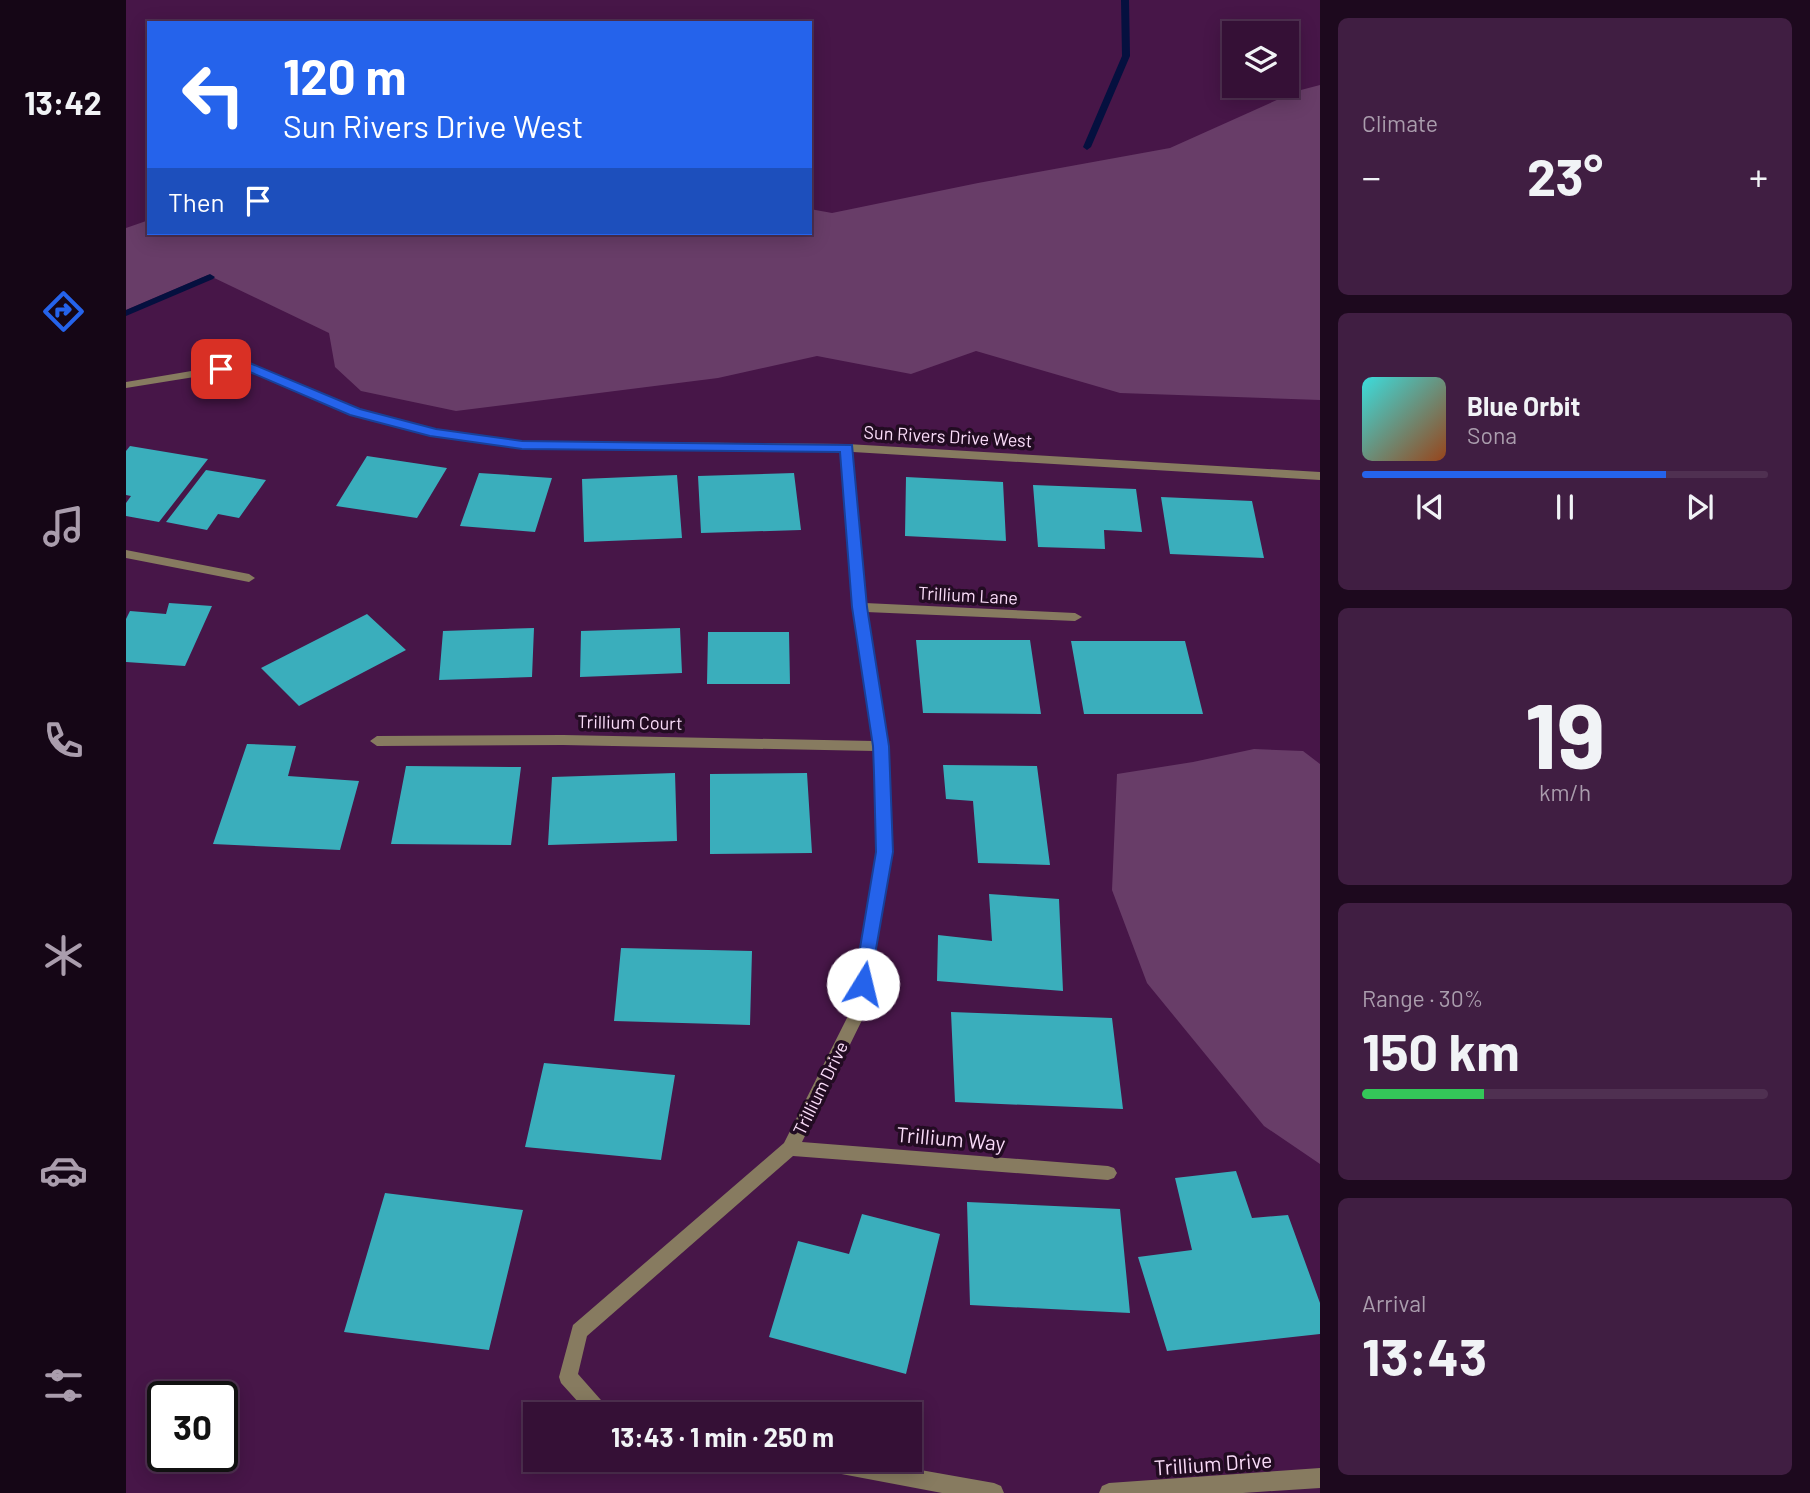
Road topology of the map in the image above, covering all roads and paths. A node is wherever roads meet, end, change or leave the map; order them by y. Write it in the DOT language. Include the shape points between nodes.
graph roads {
  1 [pos="126,386"];
  2 [pos="847,448"];
  3 [pos="1320,476"];
  4 [pos="126,554"];
  5 [pos="249,578"];
  6 [pos="859,607"];
  7 [pos="1075,617"];
  8 [pos="377,741"];
  9 [pos="881,746"];
  10 [pos="790,1148"];
  11 [pos="1108,1173"];
  12 [pos="590,1402"];
  13 [pos="880,1472"];
  14 [pos="1320,1478"];
  15 [pos="994,1493"];
  16 [pos="1110,1493"];
  1 -- 2 [label="street, Sun Rivers Drive West" via="245,365 355,412 435,433 522,445"];
  2 -- 3 [label="street, Sun Rivers Drive West"];
  2 -- 6 [label="street, Trillium Drive"];
  4 -- 5 [label="street"];
  6 -- 7 [label="street, Trillium Lane"];
  6 -- 9 [label="street, Trillium Drive"];
  8 -- 9 [label="street, Trillium Court"];
  9 -- 10 [label="street, Trillium Drive" via="884,852 859,1010"];
  10 -- 11 [label="street, Trillium Way"];
  10 -- 12 [label="street, Trillium Drive" via="579,1331 568,1377"];
  13 -- 15 [label="street"];
  14 -- 16 [label="street, Trillium Drive"];
}
